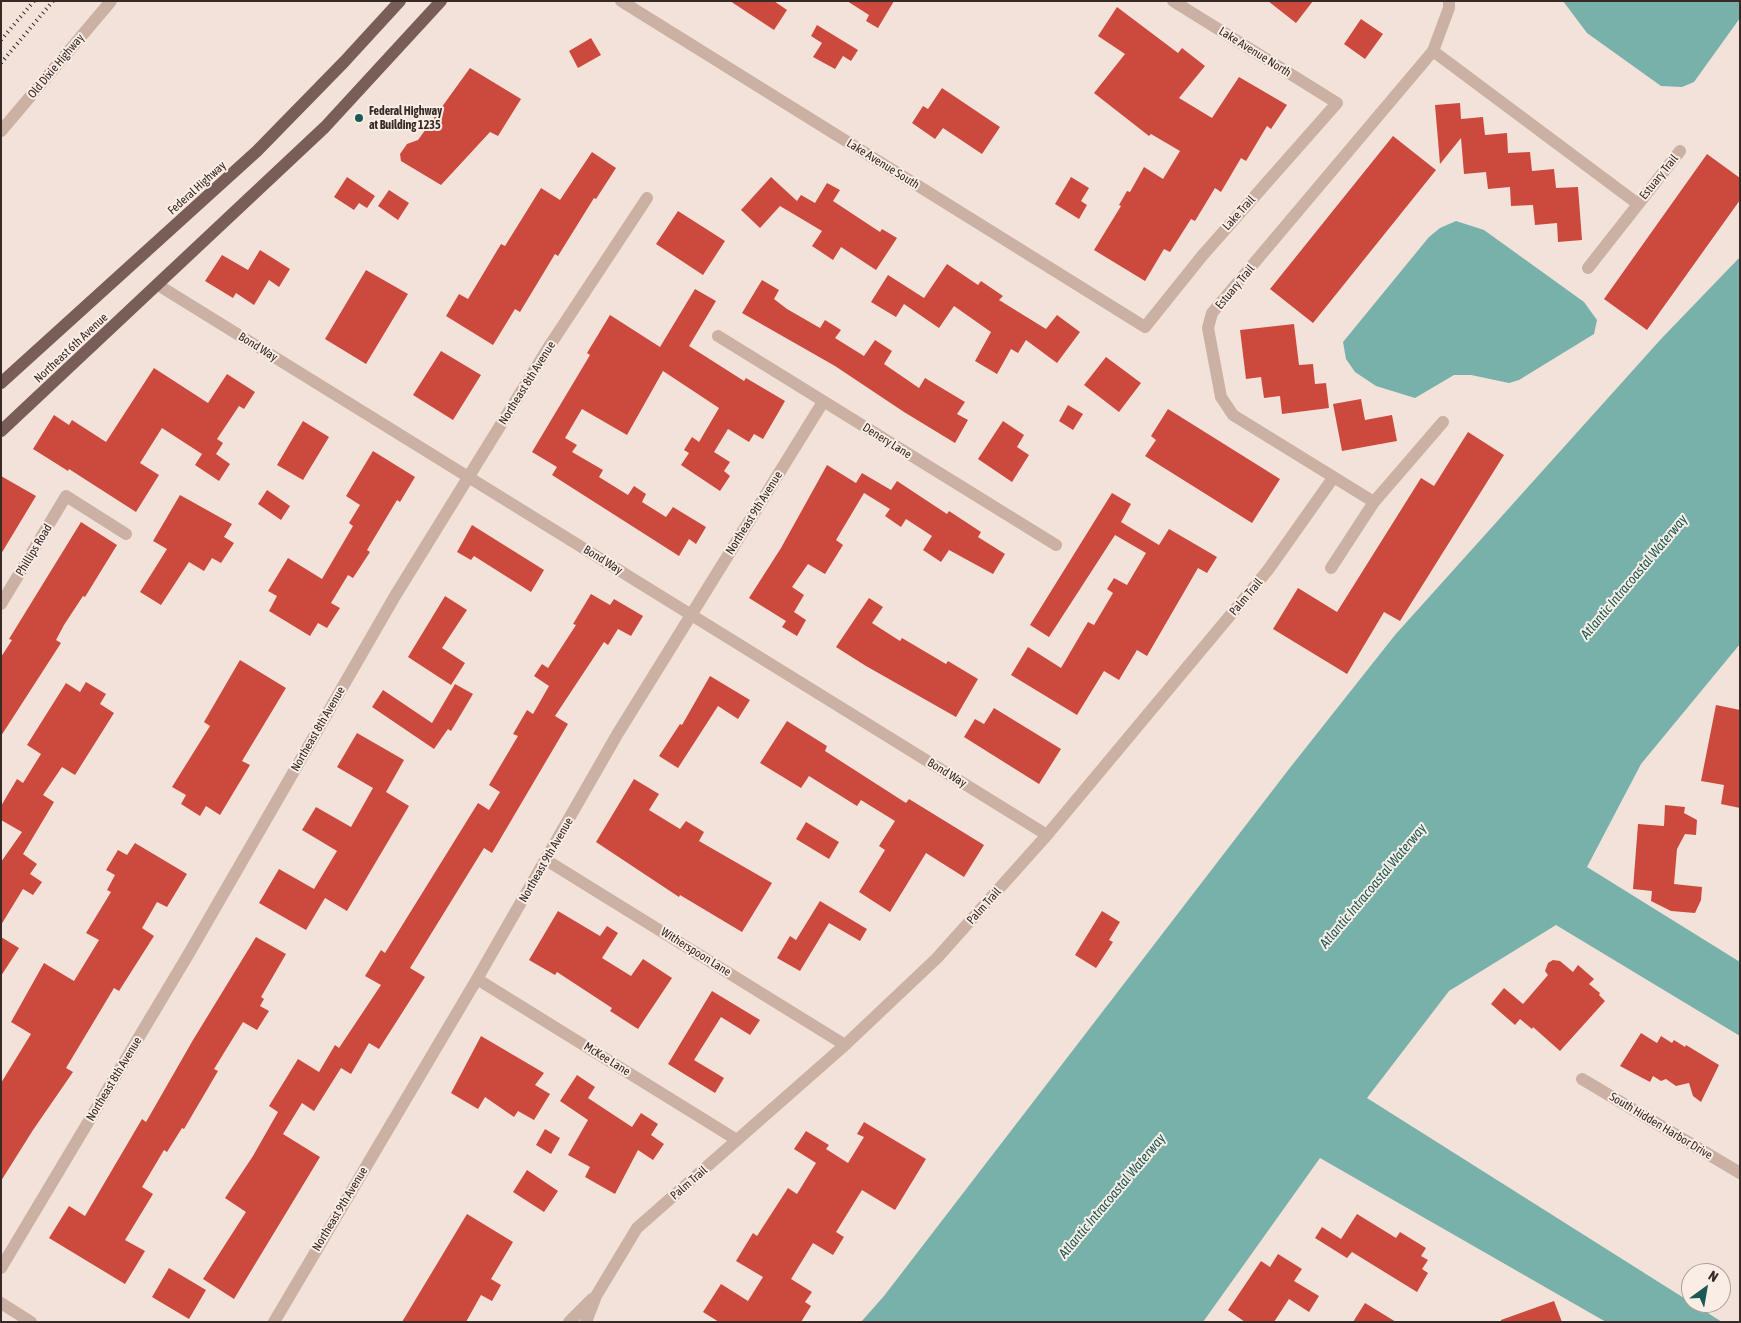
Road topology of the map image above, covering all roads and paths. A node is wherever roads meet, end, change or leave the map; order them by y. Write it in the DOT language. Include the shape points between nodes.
graph roads {
  1 [pos="111,1"];
  2 [pos="400,1"];
  3 [pos="441,1"];
  4 [pos="621,1"];
  5 [pos="1173,1"];
  6 [pos="1449,1"];
  7 [pos="1433,51"];
  8 [pos="1337,103"];
  9 [pos="1,132"];
  10 [pos="1680,151"];
  11 [pos="647,198"];
  12 [pos="1638,204"];
  13 [pos="1588,268"];
  14 [pos="158,285"];
  15 [pos="1145,327"];
  16 [pos="718,336"];
  17 [pos="1,383"];
  18 [pos="823,402"];
  19 [pos="1443,422"];
  20 [pos="1,431"];
  21 [pos="469,477"];
  22 [pos="1333,478"];
  23 [pos="1374,502"];
  24 [pos="126,534"];
  25 [pos="1056,545"];
  26 [pos="1331,568"];
  27 [pos="1,604"];
  28 [pos="691,614"];
  29 [pos="1047,835"];
  30 [pos="546,860"];
  31 [pos="477,979"];
  32 [pos="845,1045"];
  33 [pos="1582,1079"];
  34 [pos="737,1140"];
  35 [pos="1740,1172"];
  36 [pos="1,1268"];
  37 [pos="596,1296"];
  38 [pos="1,1303"];
  39 [pos="31,1322"];
  40 [pos="274,1322"];
  41 [pos="569,1322"];
  42 [pos="586,1322"];
  1 -- 9 [label="street, Old Dixie Highway"];
  2 -- 17 [label="main road, Federal Highway" via="258,151"];
  3 -- 14 [label="main road" via="325,127"];
  4 -- 15 [label="street, Lake Avenue South"];
  5 -- 8 [label="street, Lake Avenue North"];
  6 -- 7 [label="street, Estuary Trail"];
  7 -- 12 [label="street, Estuary Trail"];
  7 -- 22 [label="street, Estuary Trail" via="1212,313 1208,328 1221,397 1233,415"];
  8 -- 15 [label="street, Lake Trail" via="1202,256"];
  10 -- 12 [label="street, Estuary Trail"];
  11 -- 21 [label="street, Northeast 8th Avenue" via="550,345"];
  12 -- 13 [label="street, Estuary Trail"];
  14 -- 20 [label="main road, Northeast 6th Avenue"];
  14 -- 21 [label="street, Bond Way"];
  16 -- 18 [label="street, Denery Lane"];
  18 -- 25 [label="street, Denery Lane"];
  18 -- 28 [label="street, Northeast 9th Avenue"];
  19 -- 23 [label="street"];
  21 -- 28 [label="street, Bond Way"];
  21 -- 36 [label="street, Northeast 8th Avenue" via="395,596 188,955"];
  22 -- 23 [label="street, Estuary Trail"];
  22 -- 29 [label="street, Palm Trail" via="1268,570"];
  23 -- 26 [label="street"];
  24 -- 27 [label="street, Phillips Road" via="66,496"];
  28 -- 29 [label="street, Bond Way"];
  28 -- 30 [label="street, Northeast 9th Avenue"];
  29 -- 32 [label="street, Palm Trail" via="937,958"];
  30 -- 31 [label="street, Northeast 9th Avenue"];
  30 -- 32 [label="street, Witherspoon Lane"];
  31 -- 34 [label="street, McKee Lane"];
  31 -- 40 [label="street, Northeast 9th Avenue"];
  32 -- 34 [label="street, Palm Trail"];
  33 -- 35 [label="street, South Hidden Harbor Drive"];
  34 -- 37 [label="street, Palm Trail" via="637,1228"];
  37 -- 41 [label="street, Palm Trail"];
  37 -- 42 [label="street, Palm Trail"];
  38 -- 39 [label="street"];
}
